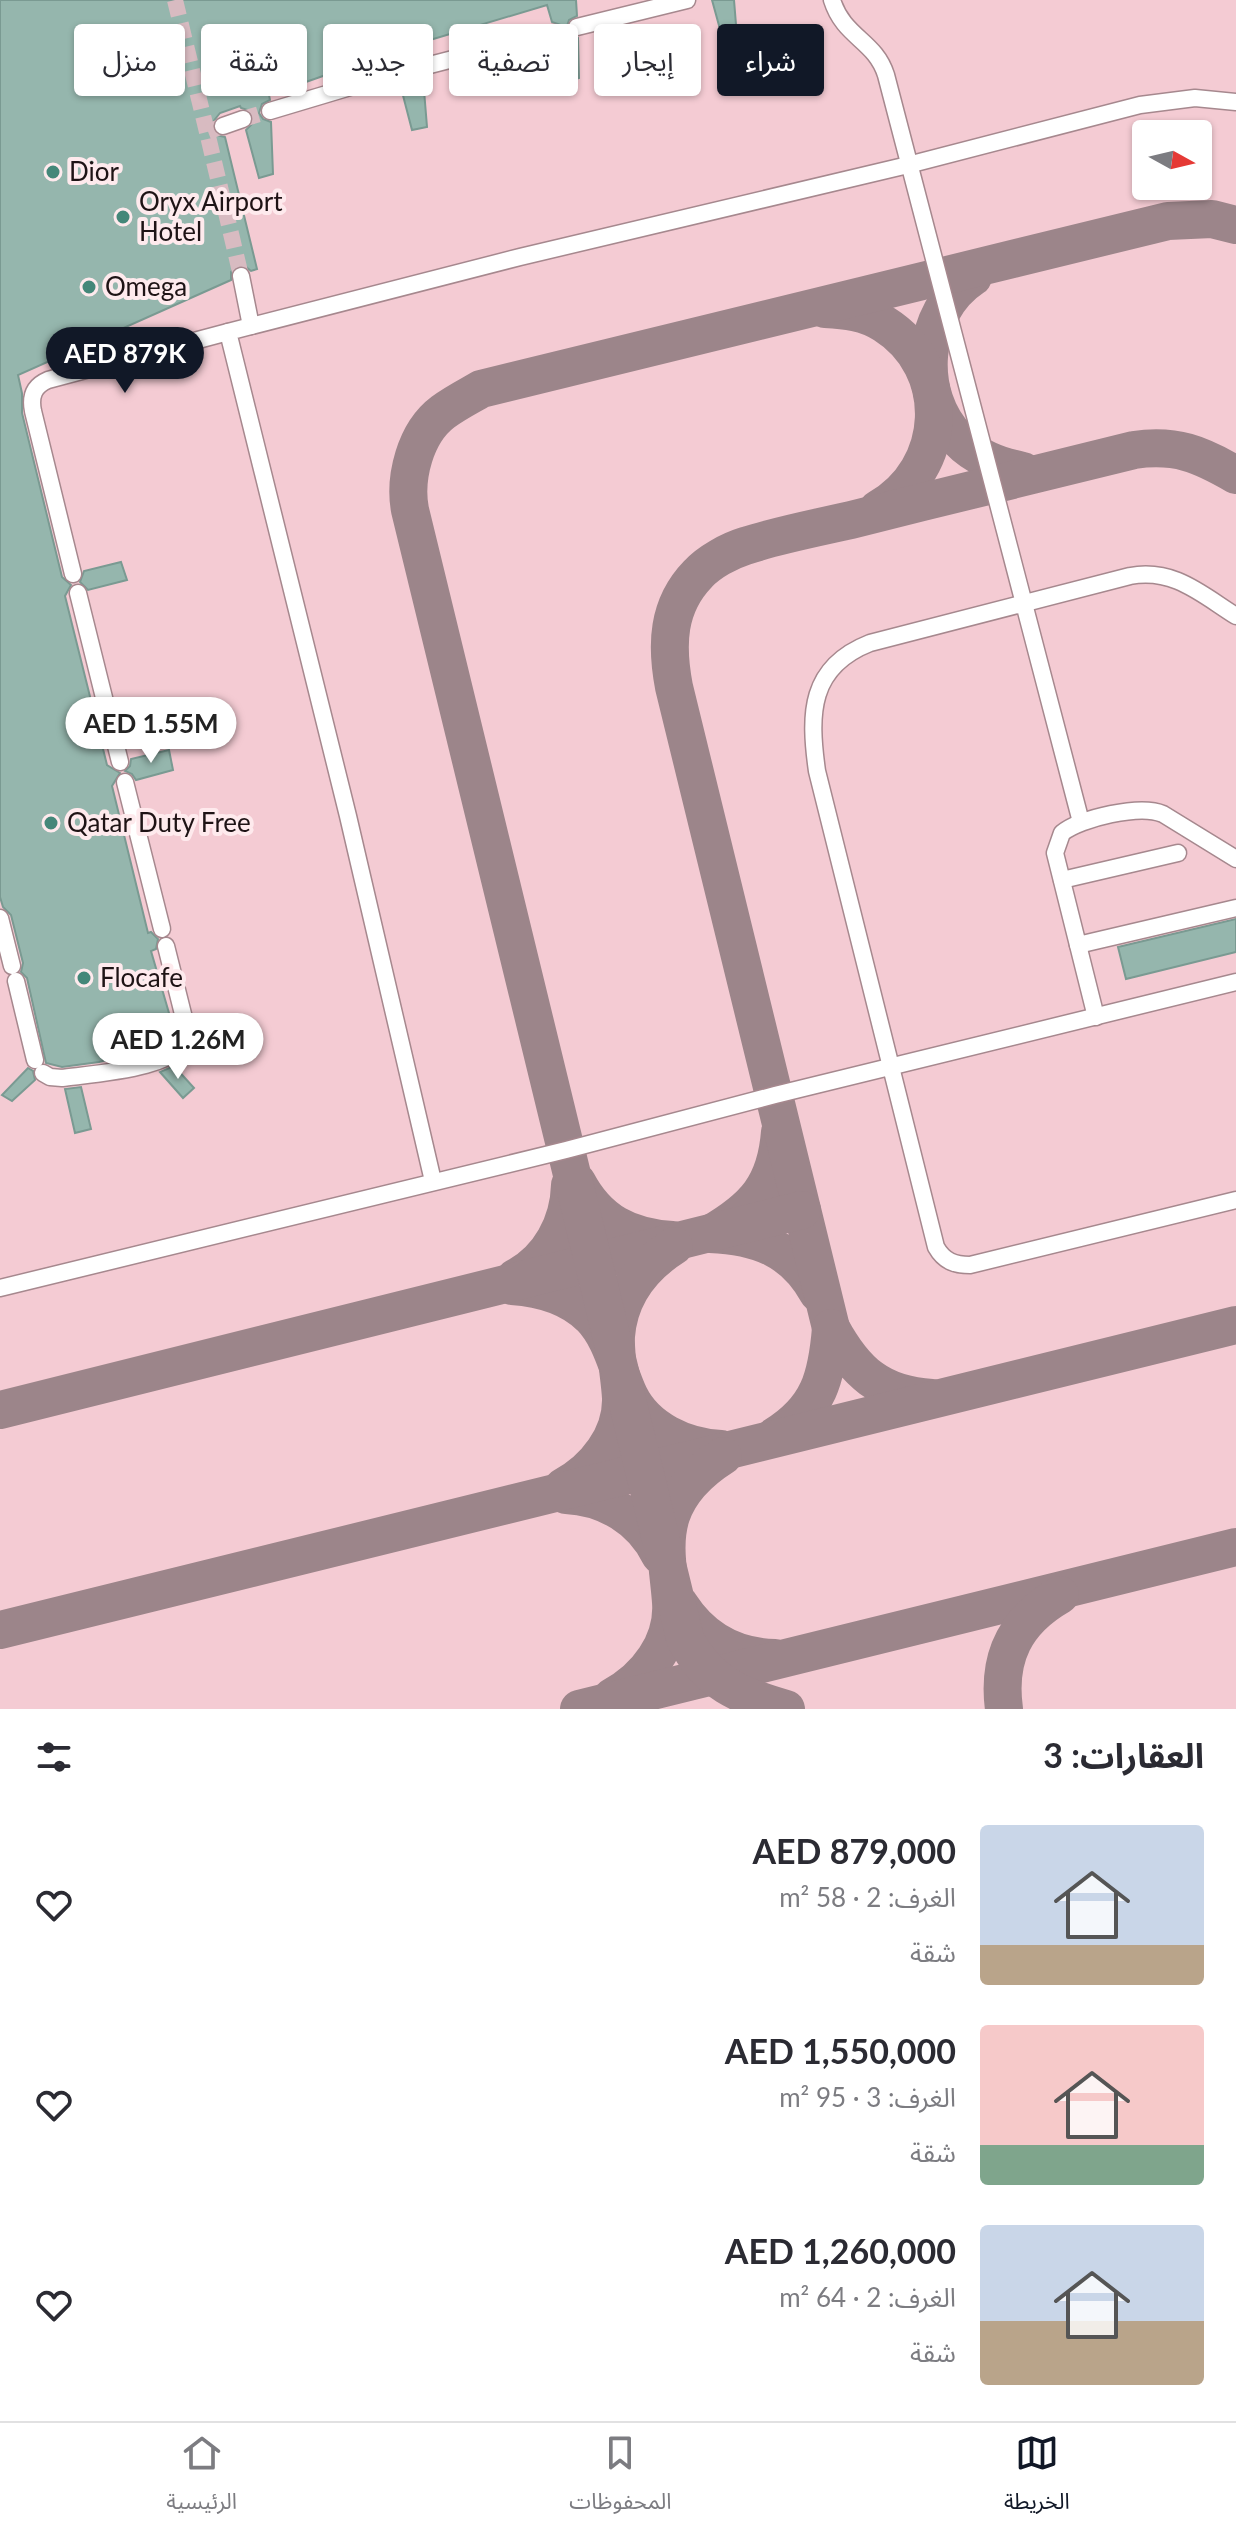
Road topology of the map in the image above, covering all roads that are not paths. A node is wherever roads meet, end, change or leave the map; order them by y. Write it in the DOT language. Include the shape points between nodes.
graph roads {
  1 [pos="687,0"];
  2 [pos="832,0"];
  3 [pos="578,27"];
  4 [pos="323,95"];
  5 [pos="1236,102"];
  6 [pos="270,111"];
  7 [pos="243,119"];
  8 [pos="223,126"];
  9 [pos="908,165"];
  10 [pos="241,276"];
  11 [pos="251,326"];
  12 [pos="228,332"];
  13 [pos="73,574"];
  14 [pos="78,593"];
  15 [pos="1024,604"];
  16 [pos="1236,616"];
  17 [pos="120,762"];
  18 [pos="125,782"];
  19 [pos="1081,822"];
  20 [pos="1178,853"];
  21 [pos="1236,859"];
  22 [pos="1062,880"];
  23 [pos="1236,908"];
  24 [pos="0,918"];
  25 [pos="162,929"];
  26 [pos="1078,945"];
  27 [pos="166,946"];
  28 [pos="1236,982"];
  29 [pos="1096,1017"];
  30 [pos="891,1067"];
  31 [pos="433,1181"];
  32 [pos="1236,1200"];
  33 [pos="0,1288"];
  1 -- 3 [label="lane"];
  2 -- 9 [label="lane" via="842,23 882,63"];
  4 -- 6 [label="lane"];
  5 -- 9 [label="lane" via="1184,99 1140,105"];
  7 -- 8 [label="lane"];
  9 -- 11 [label="lane"];
  9 -- 15 [label="lane"];
  10 -- 11 [label="lane"];
  11 -- 12 [label="lane"];
  12 -- 13 [label="lane" via="55,378 36,388 33,411"];
  12 -- 31 [label="lane"];
  14 -- 17 [label="lane"];
  15 -- 16 [label="lane" via="1147,573 1178,580"];
  15 -- 19 [label="lane"];
  15 -- 30 [label="lane" via="855,649 823,680 814,704 817,771"];
  18 -- 25 [label="lane"];
  19 -- 21 [label="lane" via="1140,809 1156,811"];
  19 -- 22 [label="lane" via="1058,839 1055,853"];
  20 -- 22 [label="lane"];
  22 -- 26 [label="lane"];
  23 -- 26 [label="lane"];
  24 -- 27 [label="lane" via="39,1066 50,1077 153,1064 177,1054 188,1042"];
  26 -- 29 [label="lane"];
  28 -- 29 [label="lane"];
  29 -- 30 [label="lane"];
  30 -- 31 [label="lane"];
  30 -- 32 [label="lane" via="936,1247 951,1262 970,1265"];
  31 -- 33 [label="lane"];
}
